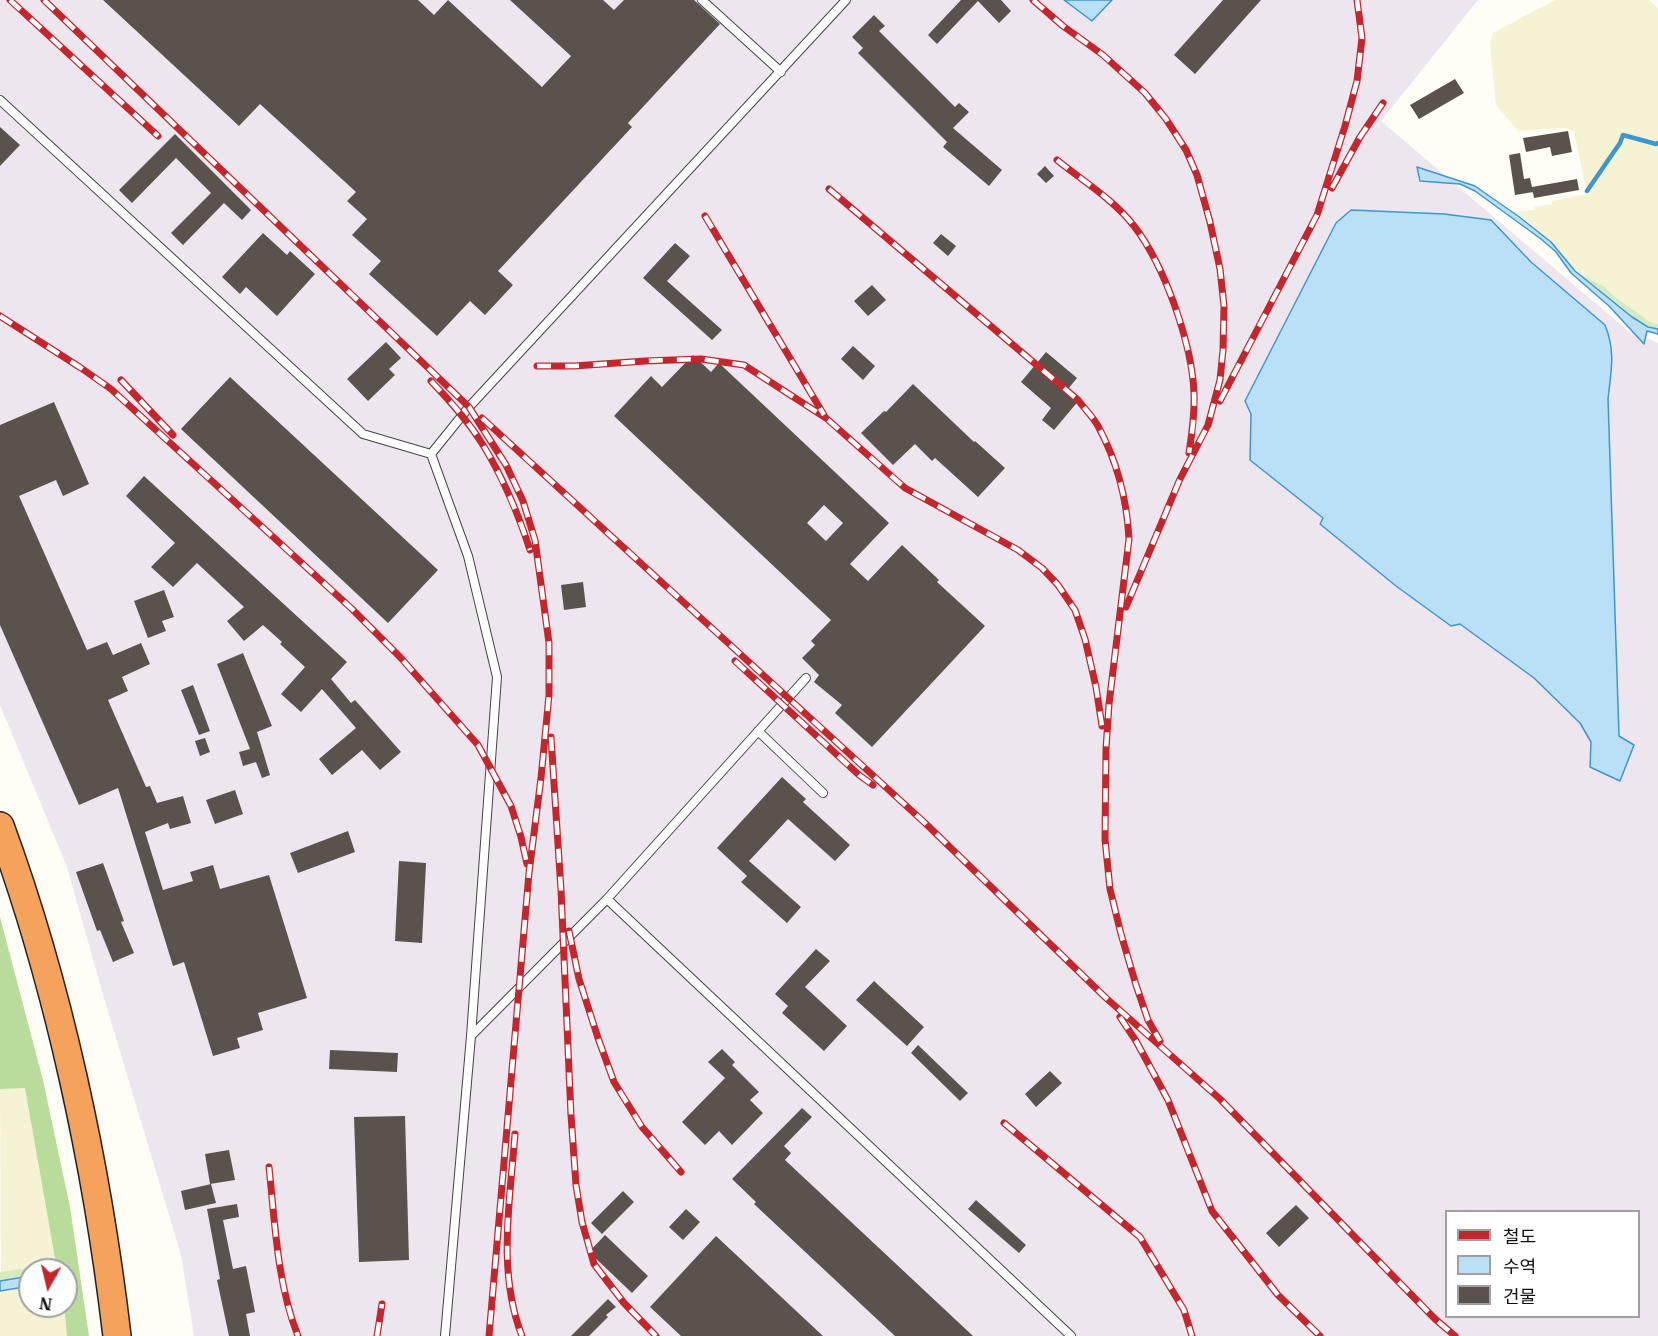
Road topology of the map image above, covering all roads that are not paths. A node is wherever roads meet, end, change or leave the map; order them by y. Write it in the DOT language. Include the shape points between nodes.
graph roads {
  1 [pos="702,0"];
  2 [pos="846,0"];
  3 [pos="781,72"];
  4 [pos="0,100"];
  5 [pos="431,454"];
  6 [pos="806,678"];
  7 [pos="758,731"];
  8 [pos="823,794"];
  9 [pos="0,826"];
  10 [pos="607,899"];
  11 [pos="471,1036"];
  12 [pos="117,1336"];
  13 [pos="445,1336"];
  14 [pos="1071,1336"];
  1 -- 3 [label="lane"];
  2 -- 3 [label="lane"];
  3 -- 5 [label="lane" via="469,407"];
  4 -- 5 [label="lane" via="363,434"];
  5 -- 11 [label="lane" via="468,556 496,677"];
  6 -- 7 [label="lane"];
  7 -- 8 [label="lane"];
  7 -- 10 [label="lane"];
  9 -- 12 [label="highway" via="36,936 78,1102 104,1238"];
  10 -- 11 [label="lane"];
  10 -- 14 [label="lane"];
  11 -- 13 [label="lane"];
}
